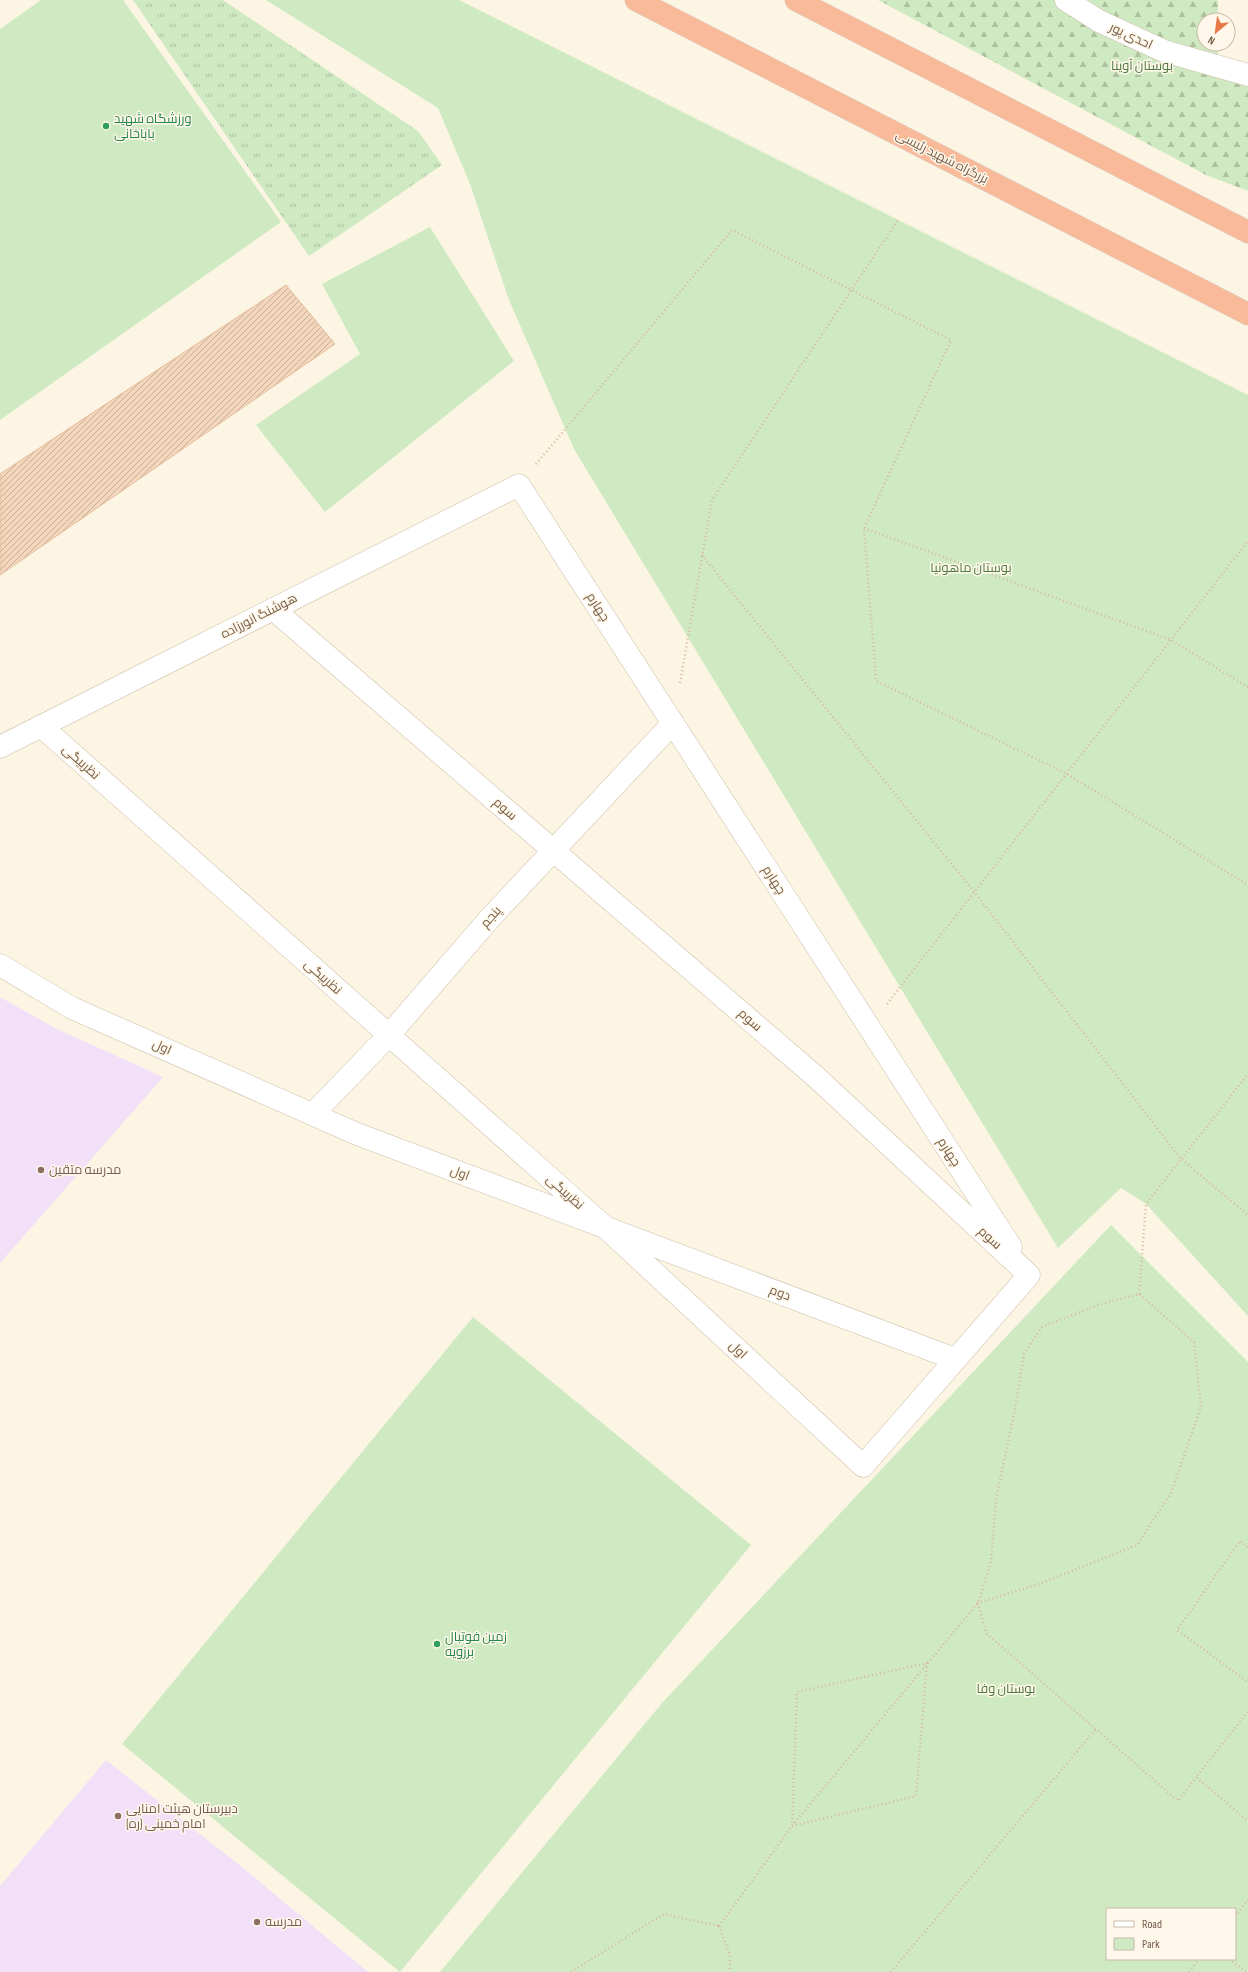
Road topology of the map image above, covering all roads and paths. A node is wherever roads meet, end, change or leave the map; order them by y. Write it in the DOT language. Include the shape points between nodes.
graph roads {
  1 [pos="636,0"];
  2 [pos="796,0"];
  3 [pos="1066,0"];
  4 [pos="1248,75"];
  5 [pos="898,220"];
  6 [pos="1248,232"];
  7 [pos="852,290"];
  8 [pos="1248,314"];
  9 [pos="519,485"];
  10 [pos="864,528"];
  11 [pos="1248,541"];
  12 [pos="702,555"];
  13 [pos="272,609"];
  14 [pos="1171,640"];
  15 [pos="1248,687"];
  16 [pos="673,724"];
  17 [pos="41,726"];
  18 [pos="0,747"];
  19 [pos="1067,774"];
  20 [pos="553,850"];
  21 [pos="1248,885"];
  22 [pos="975,893"];
  23 [pos="0,965"];
  24 [pos="868,1026"];
  25 [pos="389,1035"];
  26 [pos="1248,1074"];
  27 [pos="313,1114"];
  28 [pos="1181,1159"];
  29 [pos="1248,1215"];
  30 [pos="605,1227"];
  31 [pos="1028,1275"];
  32 [pos="1139,1294"];
  33 [pos="955,1359"];
  34 [pos="1248,1547"];
  35 [pos="978,1603"];
  36 [pos="927,1663"];
  37 [pos="1248,1682"];
  38 [pos="1248,1712"];
  39 [pos="1096,1729"];
  40 [pos="1196,1777"];
  41 [pos="1248,1821"];
  42 [pos="792,1826"];
  43 [pos="1248,1900"];
  44 [pos="1236,1915"];
  45 [pos="719,1926"];
  46 [pos="1198,1960"];
  47 [pos="1230,1960"];
  48 [pos="570,1972"];
  49 [pos="730,1972"];
  50 [pos="891,1972"];
  51 [pos="1189,1972"];
  52 [pos="1246,1972"];
  1 -- 8 [label="highway, بزرگراه شهید رئیسی"];
  2 -- 6 [label="highway"];
  3 -- 4 [label="street, احدی پور" via="1099,21 1164,51"];
  5 -- 7 [label="path"];
  7 -- 9 [label="path" via="732,230"];
  7 -- 10 [label="path" via="950,340"];
  7 -- 12 [label="path" via="712,500"];
  9 -- 13 [label="street, هوشنگ انورزاده"];
  9 -- 16 [label="street, چهارم"];
  10 -- 14 [label="path"];
  10 -- 19 [label="path" via="876,681"];
  11 -- 14 [label="path"];
  12 -- 16 [label="path"];
  12 -- 22 [label="path"];
  13 -- 17 [label="street, هوشنگ انورزاده"];
  13 -- 20 [label="street, سوم"];
  14 -- 15 [label="path"];
  14 -- 19 [label="path"];
  16 -- 20 [label="street, پنجم"];
  16 -- 24 [label="street, چهارم"];
  17 -- 18 [label="street, هوشنگ انورزاده"];
  17 -- 25 [label="street, نظربیگی"];
  19 -- 21 [label="path"];
  19 -- 22 [label="path"];
  20 -- 25 [label="street, پنجم" via="491,916"];
  20 -- 31 [label="street, سوم" via="816,1077"];
  22 -- 24 [label="path"];
  22 -- 28 [label="path"];
  23 -- 27 [label="street, اول" via="72,1008"];
  24 -- 31 [label="street, چهارم"];
  25 -- 27 [label="street, پنجم"];
  25 -- 30 [label="street, نظربیگی"];
  26 -- 28 [label="path"];
  27 -- 30 [label="street, اول" via="357,1134"];
  28 -- 29 [label="path"];
  28 -- 32 [label="path" via="1146,1204"];
  30 -- 33 [label="street, دوم"];
  30 -- 33 [label="street, اول" via="863,1466"];
  31 -- 33 [label="street"];
  32 -- 35 [label="path" via="1098,1305 1042,1327 1024,1354 996,1499 991,1562"];
  32 -- 35 [label="path" via="1194,1342 1201,1407 1171,1493 1137,1545 1039,1584"];
  34 -- 37 [label="path" via="1240,1541 1177,1630"];
  35 -- 36 [label="path"];
  35 -- 39 [label="path" via="986,1633"];
  36 -- 42 [label="path"];
  36 -- 42 [label="path" via="916,1796"];
  36 -- 42 [label="path" via="796,1692"];
  38 -- 40 [label="path"];
  39 -- 40 [label="path" via="1178,1801"];
  39 -- 50 [label="path"];
  40 -- 41 [label="path"];
  42 -- 45 [label="path"];
  43 -- 44 [label="path"];
  45 -- 48 [label="path" via="664,1914"];
  45 -- 49 [label="path" via="730,1955"];
  46 -- 51 [label="path"];
  47 -- 52 [label="path"];
}
